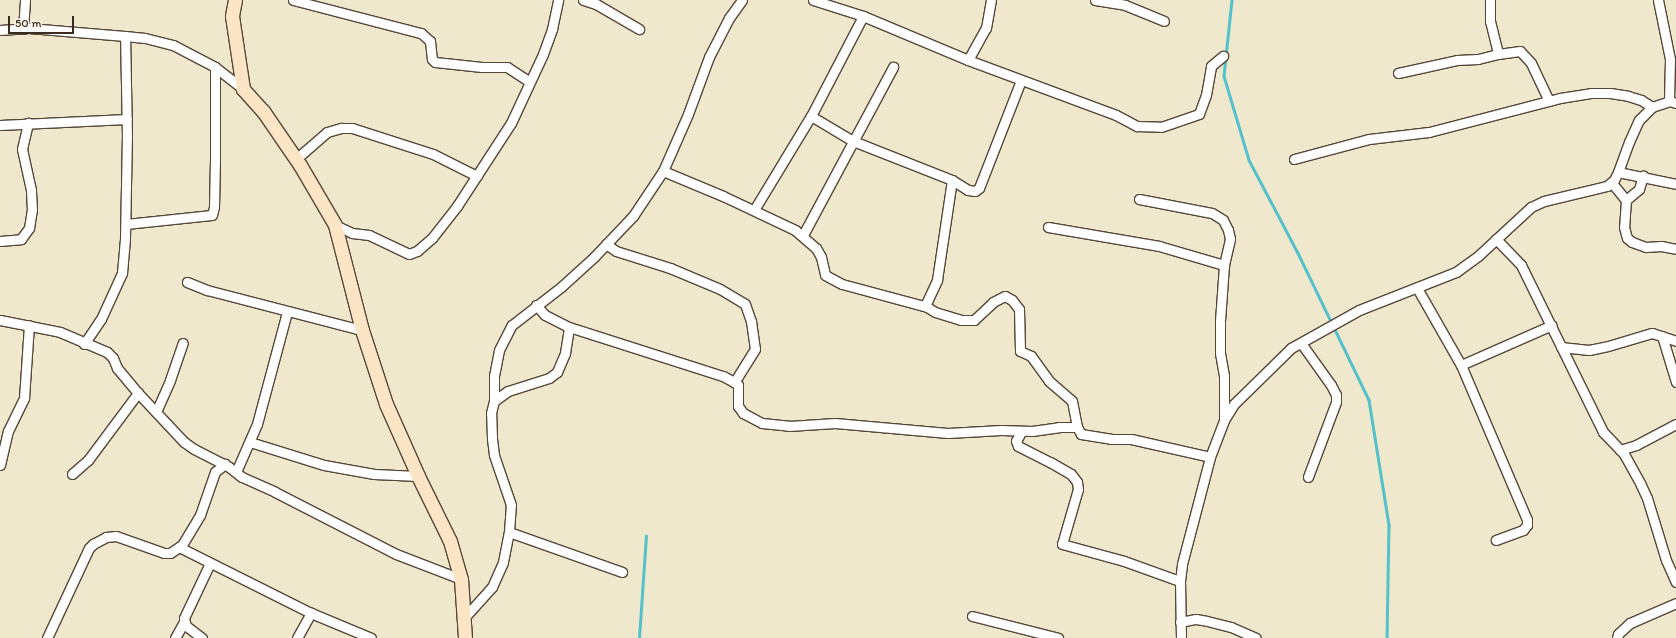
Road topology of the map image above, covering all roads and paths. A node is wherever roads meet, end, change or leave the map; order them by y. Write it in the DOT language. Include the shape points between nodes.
graph roads {
  1 [pos="25,0"];
  2 [pos="235,0"];
  3 [pos="293,0"];
  4 [pos="558,0"];
  5 [pos="583,0"];
  6 [pos="742,0"];
  7 [pos="813,0"];
  8 [pos="991,0"];
  9 [pos="1095,0"];
  10 [pos="1490,0"];
  11 [pos="1658,0"];
  12 [pos="863,16"];
  13 [pos="1164,21"];
  14 [pos="23,29"];
  15 [pos="639,29"];
  16 [pos="0,30"];
  17 [pos="125,36"];
  18 [pos="1498,54"];
  19 [pos="1223,56"];
  20 [pos="968,60"];
  21 [pos="215,67"];
  22 [pos="893,67"];
  23 [pos="1398,73"];
  24 [pos="1021,80"];
  25 [pos="530,82"];
  26 [pos="243,89"];
  27 [pos="1549,101"];
  28 [pos="1672,102"];
  29 [pos="1652,107"];
  30 [pos="811,116"];
  31 [pos="127,120"];
  32 [pos="28,124"];
  33 [pos="0,125"];
  34 [pos="853,141"];
  35 [pos="296,159"];
  36 [pos="1294,159"];
  37 [pos="663,171"];
  38 [pos="1618,172"];
  39 [pos="477,176"];
  40 [pos="1643,176"];
  41 [pos="952,180"];
  42 [pos="1612,183"];
  43 [pos="1676,184"];
  44 [pos="1139,199"];
  45 [pos="1626,200"];
  46 [pos="754,210"];
  47 [pos="126,224"];
  48 [pos="335,225"];
  49 [pos="1048,227"];
  50 [pos="803,235"];
  51 [pos="1496,239"];
  52 [pos="0,241"];
  53 [pos="606,244"];
  54 [pos="1676,249"];
  55 [pos="1224,265"];
  56 [pos="187,282"];
  57 [pos="1417,288"];
  58 [pos="536,306"];
  59 [pos="925,306"];
  60 [pos="287,312"];
  61 [pos="0,320"];
  62 [pos="29,325"];
  63 [pos="1552,325"];
  64 [pos="569,327"];
  65 [pos="362,330"];
  66 [pos="1662,336"];
  67 [pos="1676,341"];
  68 [pos="183,343"];
  69 [pos="1300,343"];
  70 [pos="84,344"];
  71 [pos="1561,347"];
  72 [pos="1461,365"];
  73 [pos="734,382"];
  74 [pos="1676,382"];
  75 [pos="138,393"];
  76 [pos="494,401"];
  77 [pos="156,412"];
  78 [pos="1224,420"];
  79 [pos="1676,424"];
  80 [pos="1077,427"];
  81 [pos="1021,432"];
  82 [pos="250,442"];
  83 [pos="1620,450"];
  84 [pos="1210,457"];
  85 [pos="225,464"];
  86 [pos="0,465"];
  87 [pos="236,472"];
  88 [pos="72,474"];
  89 [pos="418,476"];
  90 [pos="1308,478"];
  91 [pos="509,532"];
  92 [pos="1496,540"];
  93 [pos="179,547"];
  94 [pos="210,563"];
  95 [pos="622,572"];
  96 [pos="461,579"];
  97 [pos="1180,581"];
  98 [pos="1676,582"];
  99 [pos="1676,603"];
  100 [pos="311,613"];
  101 [pos="972,616"];
  102 [pos="464,618"];
  103 [pos="184,622"];
  104 [pos="1180,622"];
  105 [pos="47,638"];
  106 [pos="175,638"];
  107 [pos="202,638"];
  108 [pos="297,638"];
  109 [pos="370,638"];
  110 [pos="466,638"];
  111 [pos="1058,638"];
  112 [pos="1181,638"];
  113 [pos="1256,638"];
  114 [pos="1617,638"];
  1 -- 14 [label="street"];
  2 -- 26 [label="street" via="232,16"];
  3 -- 25 [label="street" via="421,34 430,41 432,59 435,62 507,67"];
  4 -- 25 [label="street" via="552,29"];
  5 -- 15 [label="street" via="596,4"];
  6 -- 37 [label="street" via="728,18 709,57"];
  7 -- 12 [label="street"];
  8 -- 20 [label="street" via="986,28"];
  9 -- 13 [label="street" via="1126,5"];
  10 -- 18 [label="street" via="1490,21"];
  11 -- 28 [label="street" via="1670,60"];
  12 -- 20 [label="street"];
  12 -- 30 [label="street"];
  14 -- 16 [label="street"];
  14 -- 17 [label="street"];
  17 -- 21 [label="street" via="173,45"];
  17 -- 31 [label="street"];
  18 -- 23 [label="street"];
  18 -- 27 [label="street" via="1520,51 1531,63"];
  19 -- 24 [label="street" via="1211,66 1206,95 1199,114 1161,127 1137,126 1116,115"];
  20 -- 24 [label="street"];
  21 -- 26 [label="street"];
  21 -- 47 [label="street" via="212,215"];
  22 -- 34 [label="street"];
  24 -- 41 [label="street" via="979,188 975,191 968,190"];
  25 -- 39 [label="street" via="511,124"];
  26 -- 35 [label="street" via="263,111"];
  27 -- 29 [label="street" via="1591,93 1610,93 1641,100"];
  27 -- 36 [label="street" via="1429,132 1369,139"];
  28 -- 29 [label="street"];
  29 -- 38 [label="street" via="1640,120"];
  30 -- 34 [label="street"];
  30 -- 46 [label="street"];
  31 -- 32 [label="street"];
  31 -- 47 [label="street"];
  32 -- 33 [label="street"];
  32 -- 52 [label="street" via="22,149 31,190 32,210 29,228 21,239"];
  34 -- 41 [label="street"];
  34 -- 50 [label="street"];
  35 -- 39 [label="street" via="327,132 352,128 433,154"];
  35 -- 48 [label="street"];
  37 -- 46 [label="street"];
  37 -- 53 [label="street" via="633,216"];
  38 -- 40 [label="street"];
  38 -- 42 [label="street"];
  39 -- 48 [label="street" via="451,216 432,238 413,254 369,235 352,233"];
  40 -- 43 [label="street"];
  40 -- 45 [label="street" via="1639,189"];
  41 -- 59 [label="street" via="937,280"];
  42 -- 45 [label="street"];
  42 -- 51 [label="street" via="1544,201 1531,207"];
  44 -- 55 [label="street" via="1212,213 1223,220 1230,239"];
  45 -- 54 [label="street" via="1624,227 1627,238 1646,247"];
  46 -- 50 [label="street"];
  47 -- 70 [label="street" via="122,273 104,313"];
  48 -- 65 [label="street"];
  49 -- 55 [label="street" via="1159,246"];
  50 -- 59 [label="street" via="816,248 828,278"];
  51 -- 57 [label="street" via="1456,272"];
  51 -- 63 [label="street" via="1521,265"];
  53 -- 58 [label="street" via="561,287"];
  53 -- 73 [label="street" via="622,254 670,268 720,289 745,304 751,320 755,349"];
  55 -- 78 [label="street" via="1220,353 1224,376"];
  56 -- 60 [label="street"];
  57 -- 69 [label="street" via="1359,310"];
  57 -- 72 [label="street"];
  58 -- 64 [label="street"];
  58 -- 76 [label="street" via="512,326 499,350 494,376"];
  59 -- 80 [label="street" via="961,320 974,320 988,306 1005,296 1012,300 1019,309 1020,351 1031,356 1049,381 1072,402"];
  60 -- 65 [label="street"];
  60 -- 82 [label="street"];
  61 -- 62 [label="street"];
  62 -- 70 [label="street" via="60,332"];
  62 -- 86 [label="street" via="24,398 8,431"];
  63 -- 71 [label="street"];
  63 -- 72 [label="street"];
  64 -- 73 [label="street" via="723,376"];
  64 -- 76 [label="street" via="565,353 557,372 549,378 508,391"];
  65 -- 89 [label="street" via="386,404"];
  66 -- 67 [label="street"];
  66 -- 71 [label="street" via="1652,333 1589,350"];
  66 -- 74 [label="street"];
  68 -- 77 [label="street"];
  69 -- 78 [label="street" via="1273,363 1234,404"];
  69 -- 90 [label="street" via="1336,395 1336,402"];
  70 -- 75 [label="street" via="107,352"];
  71 -- 83 [label="street" via="1603,432"];
  72 -- 92 [label="street" via="1527,520 1523,530"];
  73 -- 81 [label="street" via="738,385 738,406 743,413 762,423 789,426 835,423 948,433 1001,430"];
  75 -- 77 [label="street"];
  75 -- 88 [label="street" via="88,460"];
  76 -- 91 [label="street" via="491,413 492,438 494,455 510,505"];
  77 -- 85 [label="street" via="184,442"];
  78 -- 84 [label="street"];
  79 -- 83 [label="street" via="1636,445"];
  80 -- 81 [label="street"];
  80 -- 84 [label="street" via="1081,434 1131,439"];
  81 -- 97 [label="street" via="1016,441 1018,446 1071,474 1077,482 1078,489 1062,544"];
  82 -- 87 [label="street"];
  82 -- 89 [label="street" via="324,465 374,474"];
  83 -- 98 [label="street" via="1647,498 1666,560"];
  84 -- 97 [label="street" via="1192,521"];
  85 -- 87 [label="street"];
  85 -- 93 [label="street" via="215,472 200,515"];
  87 -- 96 [label="street" via="396,554"];
  89 -- 96 [label="street" via="450,541"];
  91 -- 95 [label="street"];
  91 -- 102 [label="street" via="504,562 492,587"];
  93 -- 94 [label="street"];
  93 -- 105 [label="street" via="170,553 164,553 116,536 100,539 89,548"];
  94 -- 100 [label="street"];
  94 -- 103 [label="street"];
  96 -- 102 [label="street"];
  97 -- 104 [label="street"];
  99 -- 114 [label="street" via="1630,624"];
  100 -- 108 [label="street"];
  100 -- 109 [label="street"];
  101 -- 111 [label="street"];
  102 -- 110 [label="street"];
  103 -- 106 [label="street"];
  103 -- 107 [label="street"];
  104 -- 112 [label="street"];
  104 -- 113 [label="street" via="1196,619 1207,621 1231,627"];
}
